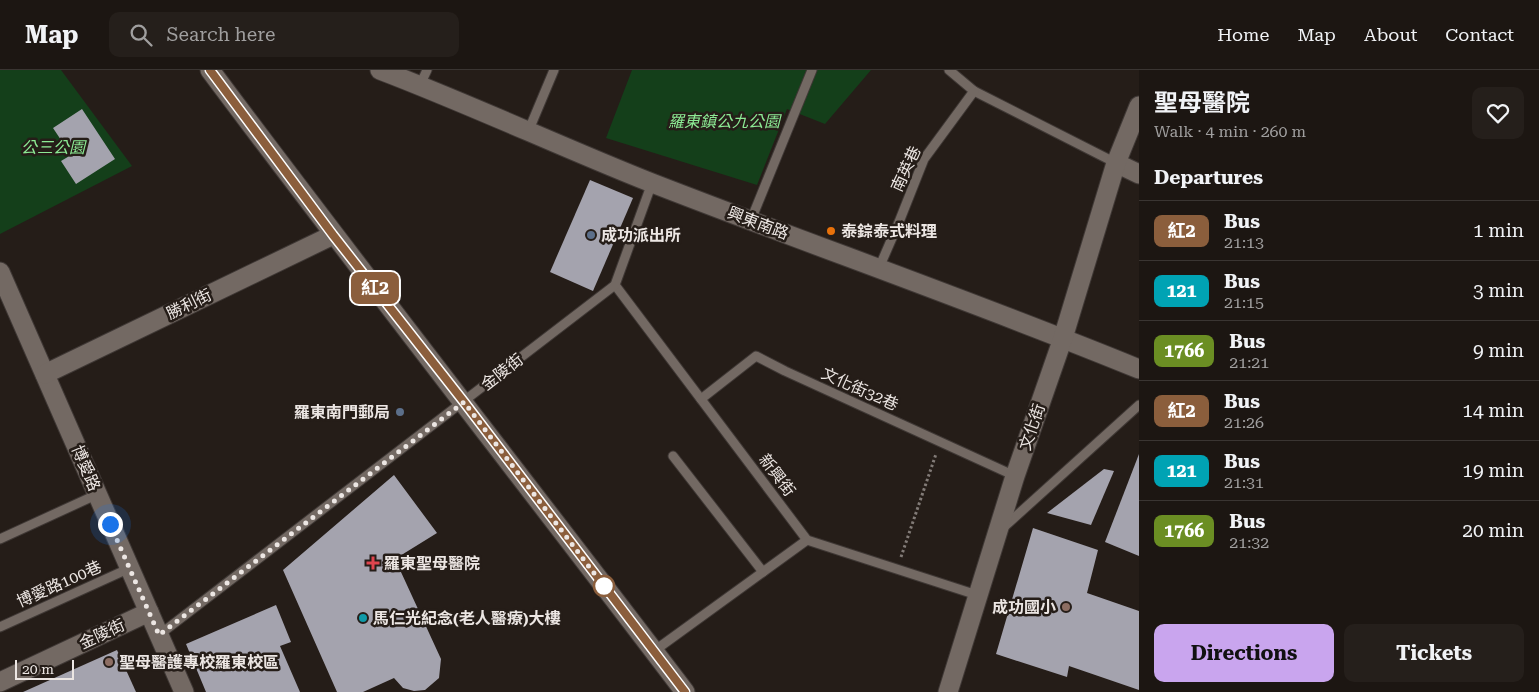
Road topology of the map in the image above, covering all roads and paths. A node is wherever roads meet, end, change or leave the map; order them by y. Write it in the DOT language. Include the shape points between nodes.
graph roads {
  1 [pos="210,70"];
  2 [pos="380,70"];
  3 [pos="554,70"];
  4 [pos="812,70"];
  5 [pos="949,70"];
  6 [pos="424,78"];
  7 [pos="974,91"];
  8 [pos="1139,106"];
  9 [pos="528,132"];
  10 [pos="1116,163"];
  11 [pos="1139,174"];
  12 [pos="652,183"];
  13 [pos="751,220"];
  14 [pos="333,235"];
  15 [pos="879,268"];
  16 [pos="0,272"];
  17 [pos="615,285"];
  18 [pos="1063,338"];
  19 [pos="1139,369"];
  20 [pos="45,374"];
  21 [pos="701,399"];
  22 [pos="464,402"];
  23 [pos="1139,405"];
  24 [pos="940,442"];
  25 [pos="673,456"];
  26 [pos="1015,476"];
  27 [pos="98,494"];
  28 [pos="998,532"];
  29 [pos="0,539"];
  30 [pos="807,540"];
  31 [pos="130,568"];
  32 [pos="897,569"];
  33 [pos="763,572"];
  34 [pos="977,595"];
  35 [pos="149,612"];
  36 [pos="0,627"];
  37 [pos="159,635"];
  38 [pos="654,651"];
  39 [pos="0,682"];
  40 [pos="184,692"];
  41 [pos="685,692"];
  42 [pos="948,692"];
  1 -- 14 [label="street"];
  2 -- 6 [label="street, 興東南路"];
  3 -- 9 [label="lane"];
  4 -- 13 [label="lane"];
  5 -- 7 [label="lane"];
  6 -- 9 [label="street, 興東南路"];
  7 -- 10 [label="lane"];
  7 -- 15 [label="lane, 南英巷" via="924,159"];
  8 -- 10 [label="street, 文化街"];
  9 -- 12 [label="street, 興東南路"];
  10 -- 11 [label="street"];
  10 -- 18 [label="street, 文化街"];
  12 -- 13 [label="street, 興東南路"];
  12 -- 17 [label="lane"];
  13 -- 15 [label="street, 興東南路"];
  14 -- 20 [label="street, 勝利街"];
  14 -- 22 [label="street"];
  15 -- 18 [label="street, 興東南路"];
  16 -- 20 [label="street, 博愛路"];
  17 -- 21 [label="lane, 新興街"];
  17 -- 22 [label="lane, 金陵街"];
  18 -- 19 [label="street, 興東南路"];
  18 -- 26 [label="street, 文化街"];
  20 -- 27 [label="street, 博愛路"];
  21 -- 24 [label="lane, 文化街32巷" via="756,356"];
  21 -- 30 [label="lane, 新興街"];
  22 -- 37 [label="lane, 金陵街"];
  22 -- 38 [label="street"];
  23 -- 28 [label="lane"];
  24 -- 26 [label="lane, 文化街32巷"];
  24 -- 32 [label="path"];
  25 -- 33 [label="lane"];
  26 -- 28 [label="street, 文化街"];
  27 -- 29 [label="lane"];
  27 -- 31 [label="street, 博愛路"];
  28 -- 34 [label="street, 文化街"];
  30 -- 32 [label="lane"];
  30 -- 33 [label="lane"];
  31 -- 35 [label="street, 博愛路"];
  31 -- 36 [label="lane, 博愛路100巷"];
  32 -- 34 [label="lane"];
  33 -- 38 [label="lane"];
  34 -- 42 [label="street, 文化街"];
  35 -- 37 [label="street, 博愛路"];
  35 -- 39 [label="street, 金陵街"];
  37 -- 40 [label="street, 博愛路"];
  38 -- 41 [label="street"];
}
